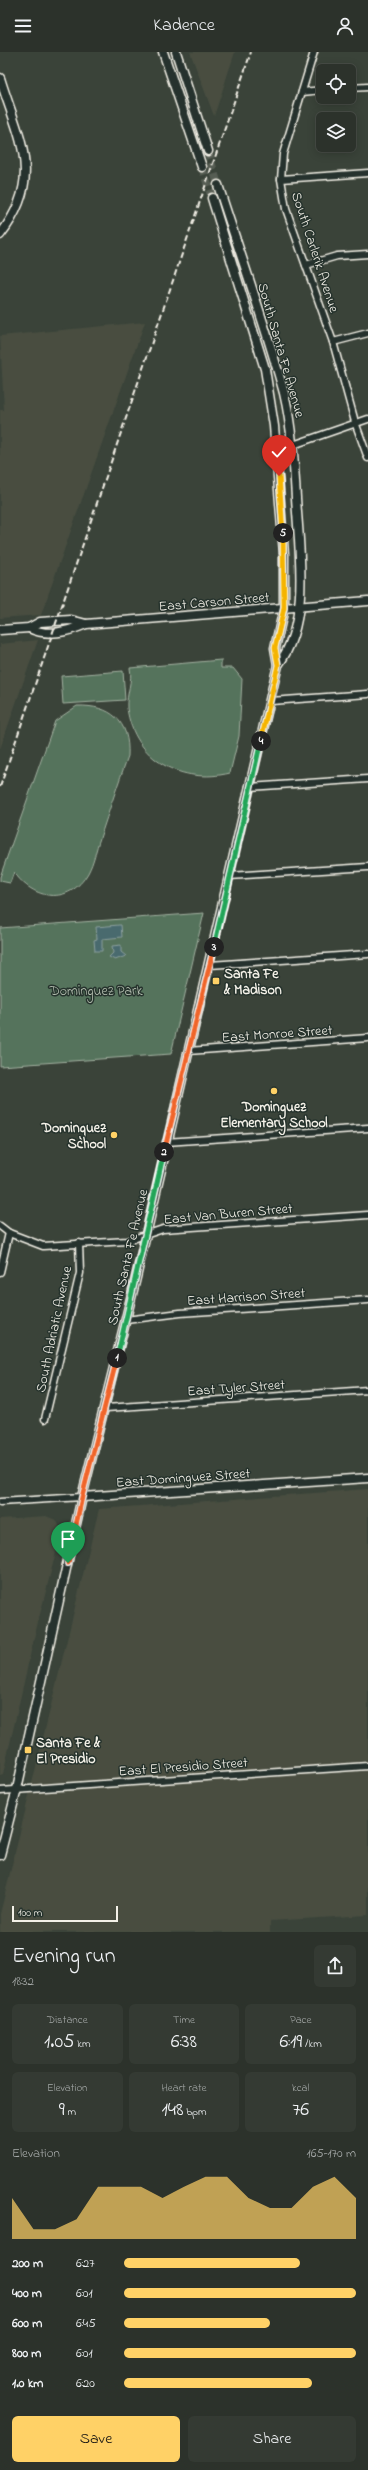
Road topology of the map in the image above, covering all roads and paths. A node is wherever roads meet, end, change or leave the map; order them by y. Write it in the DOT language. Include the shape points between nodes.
graph roads {
  1 [pos="163,52"];
  2 [pos="176,52"];
  3 [pos="314,52"];
  4 [pos="0,78"];
  5 [pos="368,87"];
  6 [pos="356,88"];
  7 [pos="316,91"];
  8 [pos="302,92"];
  9 [pos="208,151"];
  10 [pos="202,167"];
  11 [pos="368,173"];
  12 [pos="281,178"];
  13 [pos="218,185"];
  14 [pos="212,198"];
  15 [pos="0,235"];
  16 [pos="368,254"];
  17 [pos="306,265"];
  18 [pos="368,333"];
  19 [pos="332,342"];
  20 [pos="368,419"];
  21 [pos="355,422"];
  22 [pos="276,444"];
  23 [pos="293,445"];
  24 [pos="368,458"];
  25 [pos="368,601"];
  26 [pos="298,606"];
  27 [pos="284,608"];
  28 [pos="0,630"];
  29 [pos="278,665"];
  30 [pos="368,694"];
  31 [pos="271,701"];
  32 [pos="368,779"];
  33 [pos="249,787"];
  34 [pos="368,866"];
  35 [pos="229,876"];
  36 [pos="368,954"];
  37 [pos="210,965"];
  38 [pos="368,1038"];
  39 [pos="188,1051"];
  40 [pos="368,1128"];
  41 [pos="166,1142"];
  42 [pos="368,1215"];
  43 [pos="0,1226"];
  44 [pos="9,1233"];
  45 [pos="145,1236"];
  46 [pos="79,1243"];
  47 [pos="0,1272"];
  48 [pos="368,1300"];
  49 [pos="126,1320"];
  50 [pos="368,1390"];
  51 [pos="106,1408"];
  52 [pos="45,1419"];
  53 [pos="368,1478"];
  54 [pos="82,1497"];
  55 [pos="0,1502"];
  56 [pos="368,1766"];
  57 [pos="17,1790"];
  58 [pos="0,1791"];
  59 [pos="0,1855"];
  1 -- 10 [label="main road"];
  2 -- 9 [label="main road"];
  3 -- 8 [label="street, South Carlerik Avenue"];
  4 -- 15 [label="main road" via="23,146 26,165 22,201"];
  5 -- 6 [label="street"];
  7 -- 8 [label="street"];
  8 -- 12 [label="street, South Carlerik Avenue" via="283,154"];
  11 -- 12 [label="street"];
  12 -- 17 [label="street, South Carlerik Avenue" via="286,209"];
  13 -- 23 [label="main road, South Santa Fe Avenue" via="280,379"];
  14 -- 22 [label="main road, South Santa Fe Avenue" via="265,369"];
  16 -- 17 [label="street" via="337,256"];
  17 -- 19 [label="street, South Carlerik Avenue"];
  18 -- 19 [label="street"];
  19 -- 21 [label="street, South Carlerik Avenue"];
  20 -- 21 [label="street"];
  21 -- 23 [label="street"];
  21 -- 24 [label="street, South Carlerik Avenue"];
  22 -- 23 [label="street"];
  22 -- 27 [label="main road, South Santa Fe Avenue" via="284,546"];
  23 -- 26 [label="main road, South Santa Fe Avenue" via="300,551"];
  25 -- 26 [label="main road, East Carson Street"];
  26 -- 27 [label="main road, East Carson Street"];
  26 -- 29 [label="main road, South Santa Fe Avenue" via="288,652"];
  27 -- 28 [label="main road, East Carson Street" via="86,624 71,620 40,622 29,628"];
  27 -- 29 [label="main road, South Santa Fe Avenue" via="275,648"];
  29 -- 31 [label="main road, South Santa Fe Avenue"];
  30 -- 31 [label="street"];
  31 -- 33 [label="main road, South Santa Fe Avenue"];
  32 -- 33 [label="street"];
  33 -- 35 [label="main road, South Santa Fe Avenue"];
  34 -- 35 [label="street"];
  35 -- 37 [label="main road, South Santa Fe Avenue"];
  36 -- 37 [label="street"];
  37 -- 39 [label="main road, South Santa Fe Avenue"];
  38 -- 39 [label="street, East Monroe Street"];
  39 -- 41 [label="main road, South Santa Fe Avenue"];
  40 -- 41 [label="street"];
  41 -- 45 [label="main road, South Santa Fe Avenue"];
  42 -- 45 [label="street, East Van Buren Street" via="163,1229"];
  43 -- 44 [label="street, East Van Buren Street"];
  44 -- 46 [label="street, East Van Buren Street" via="43,1246"];
  44 -- 47 [label="street"];
  45 -- 46 [label="street, East Van Buren Street" via="126,1241"];
  45 -- 49 [label="main road, South Santa Fe Avenue"];
  46 -- 52 [label="street, South Adriatic Avenue" via="80,1273"];
  48 -- 49 [label="street, East Harrison Street" via="180,1313"];
  49 -- 51 [label="main road, South Santa Fe Avenue"];
  50 -- 51 [label="street, East Tyler Street"];
  51 -- 54 [label="main road, South Santa Fe Avenue"];
  53 -- 54 [label="main road, East Dominguez Street"];
  54 -- 55 [label="street, East Dominguez Street"];
  54 -- 57 [label="main road, South Santa Fe Avenue"];
  56 -- 57 [label="street, East El Presidio Street"];
  57 -- 58 [label="street, East El Presidio Street"];
  57 -- 59 [label="main road, South Santa Fe Avenue"];
}
